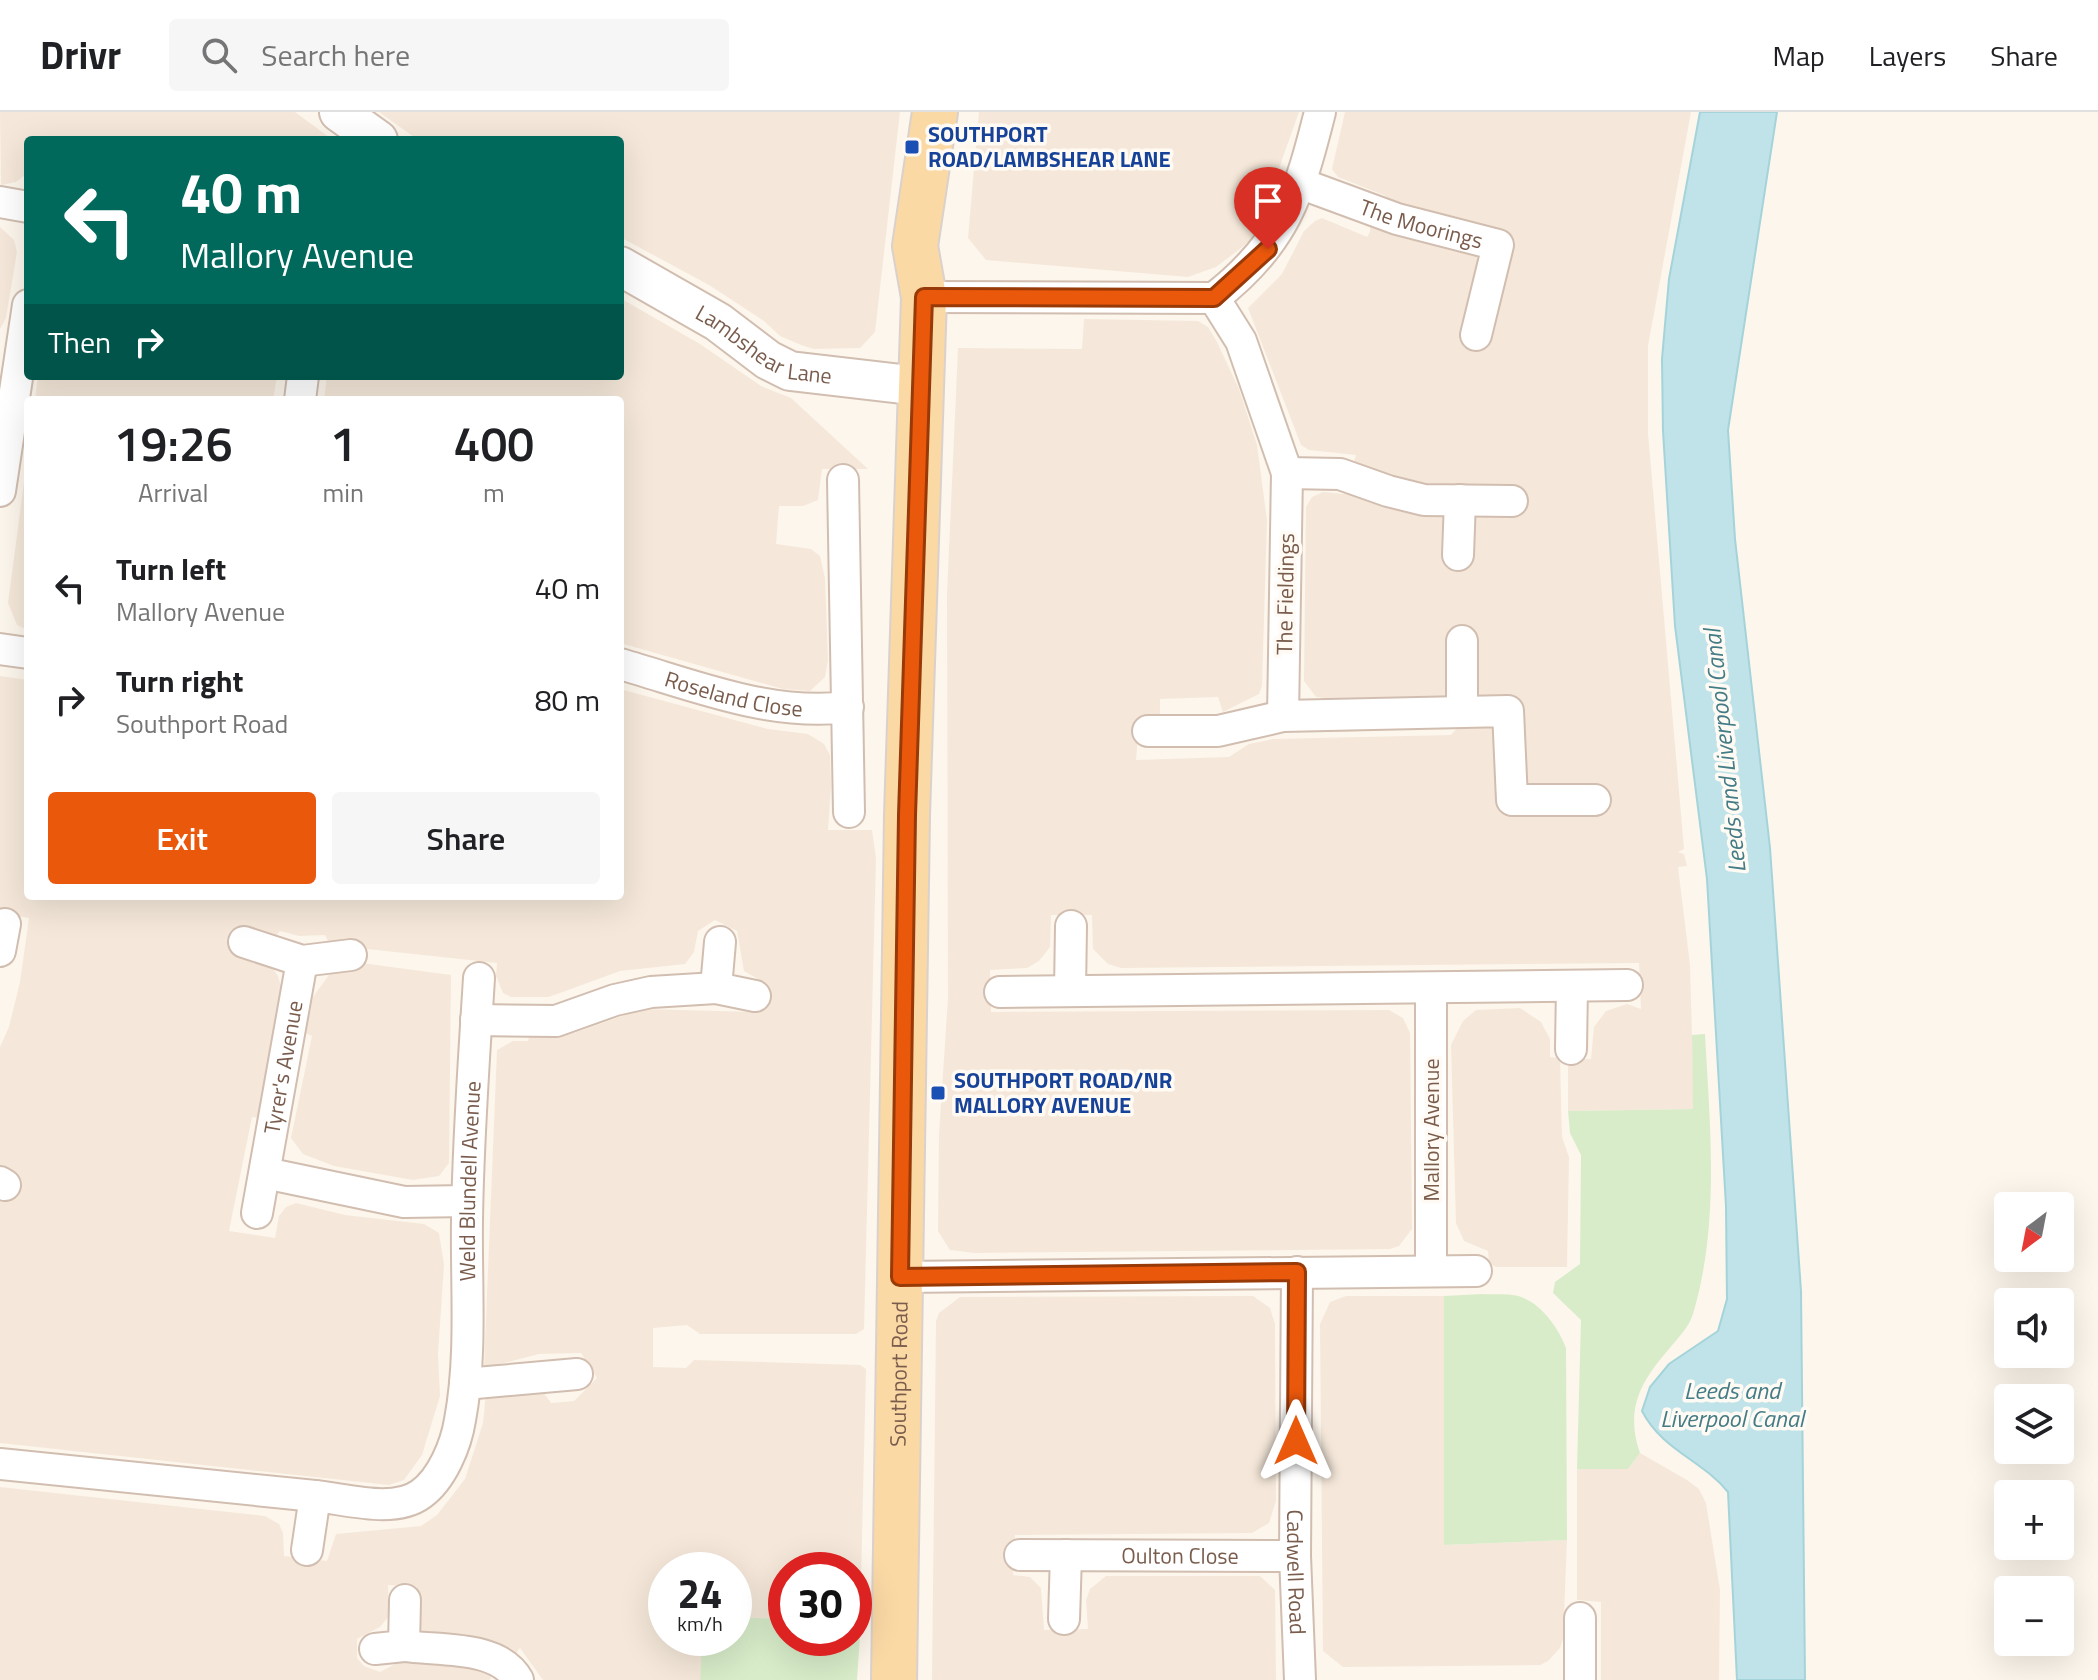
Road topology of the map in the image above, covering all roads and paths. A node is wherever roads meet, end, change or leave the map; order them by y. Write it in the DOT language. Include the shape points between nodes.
graph roads {
  1 [pos="339,112"];
  2 [pos="935,112"];
  3 [pos="1320,112"];
  4 [pos="372,136"];
  5 [pos="1302,184"];
  6 [pos="0,202"];
  7 [pos="24,206"];
  8 [pos="624,268"];
  9 [pos="924,297"];
  10 [pos="1214,298"];
  11 [pos="24,318"];
  12 [pos="1476,335"];
  13 [pos="8,369"];
  14 [pos="919,386"];
  15 [pos="1287,473"];
  16 [pos="843,480"];
  17 [pos="0,491"];
  18 [pos="1460,500"];
  19 [pos="1512,501"];
  20 [pos="1458,555"];
  21 [pos="1462,641"];
  22 [pos="0,649"];
  23 [pos="24,652"];
  24 [pos="624,665"];
  25 [pos="848,707"];
  26 [pos="1462,712"];
  27 [pos="1283,716"];
  28 [pos="1148,731"];
  29 [pos="1595,800"];
  30 [pos="849,812"];
  31 [pos="1071,926"];
  32 [pos="244,942"];
  33 [pos="720,942"];
  34 [pos="351,955"];
  35 [pos="302,961"];
  36 [pos="479,978"];
  37 [pos="1627,985"];
  38 [pos="1572,986"];
  39 [pos="716,988"];
  40 [pos="1431,988"];
  41 [pos="1070,991"];
  42 [pos="1000,992"];
  43 [pos="755,996"];
  44 [pos="476,1020"];
  45 [pos="1571,1049"];
  46 [pos="265,1173"];
  47 [pos="467,1201"];
  48 [pos="257,1213"];
  49 [pos="1431,1271"];
  50 [pos="1476,1271"];
  51 [pos="1297,1272"];
  52 [pos="900,1277"];
  53 [pos="577,1374"];
  54 [pos="465,1384"];
  55 [pos="0,1464"];
  56 [pos="315,1496"];
  57 [pos="307,1550"];
  58 [pos="1020,1555"];
  59 [pos="1066,1555"];
  60 [pos="1295,1556"];
  61 [pos="405,1600"];
  62 [pos="1580,1618"];
  63 [pos="1064,1619"];
  64 [pos="518,1680"];
  65 [pos="894,1680"];
  66 [pos="1300,1680"];
  67 [pos="1580,1680"];
  1 -- 4 [label="street"];
  2 -- 9 [label="main road, Southport Road" via="915,246"];
  3 -- 5 [label="street"];
  5 -- 10 [label="street" via="1268,249"];
  5 -- 12 [label="street, The Moorings" via="1397,219 1498,245"];
  6 -- 7 [label="street"];
  8 -- 14 [label="street, Lambshear Lane" via="790,371"];
  9 -- 10 [label="street"];
  9 -- 14 [label="main road, Southport Road"];
  10 -- 15 [label="street, The Fieldings" via="1241,341"];
  11 -- 13 [label="street"];
  13 -- 17 [label="street"];
  14 -- 52 [label="main road, Southport Road"];
  15 -- 18 [label="street" via="1340,474 1424,500"];
  15 -- 27 [label="street, The Fieldings"];
  16 -- 25 [label="street"];
  18 -- 19 [label="street"];
  18 -- 20 [label="street"];
  21 -- 26 [label="street"];
  22 -- 23 [label="street"];
  24 -- 25 [label="street, Roseland Close" via="764,705 815,711"];
  25 -- 30 [label="street"];
  26 -- 27 [label="street"];
  26 -- 29 [label="street" via="1508,711 1512,800"];
  27 -- 28 [label="street" via="1218,731"];
  31 -- 41 [label="street"];
  32 -- 35 [label="street"];
  33 -- 39 [label="street"];
  34 -- 35 [label="street"];
  35 -- 46 [label="street, Tyrer's Avenue"];
  36 -- 44 [label="street, Weld Blundell Avenue"];
  37 -- 38 [label="street"];
  38 -- 40 [label="street"];
  38 -- 45 [label="street"];
  39 -- 43 [label="street"];
  39 -- 44 [label="street" via="651,992 556,1021"];
  40 -- 41 [label="street"];
  40 -- 49 [label="street, Mallory Avenue"];
  41 -- 42 [label="street"];
  44 -- 47 [label="street, Weld Blundell Avenue"];
  46 -- 47 [label="street" via="404,1202"];
  46 -- 48 [label="street, Tyrer's Avenue"];
  47 -- 54 [label="street, Weld Blundell Avenue"];
  49 -- 50 [label="street"];
  49 -- 51 [label="street"];
  51 -- 52 [label="street"];
  51 -- 60 [label="street, Cadwell Road"];
  52 -- 65 [label="main road, Southport Road"];
  53 -- 54 [label="street"];
  54 -- 56 [label="street, Weld Blundell Avenue" via="451,1450 425,1492 393,1504"];
  55 -- 56 [label="street, Weld Blundell Avenue"];
  56 -- 57 [label="street"];
  58 -- 59 [label="street, Oulton Close"];
  59 -- 60 [label="street, Oulton Close"];
  59 -- 63 [label="street"];
  60 -- 66 [label="street, Cadwell Road"];
  61 -- 64 [label="street" via="390,1648 488,1656 511,1668"];
  62 -- 67 [label="street"];
}
